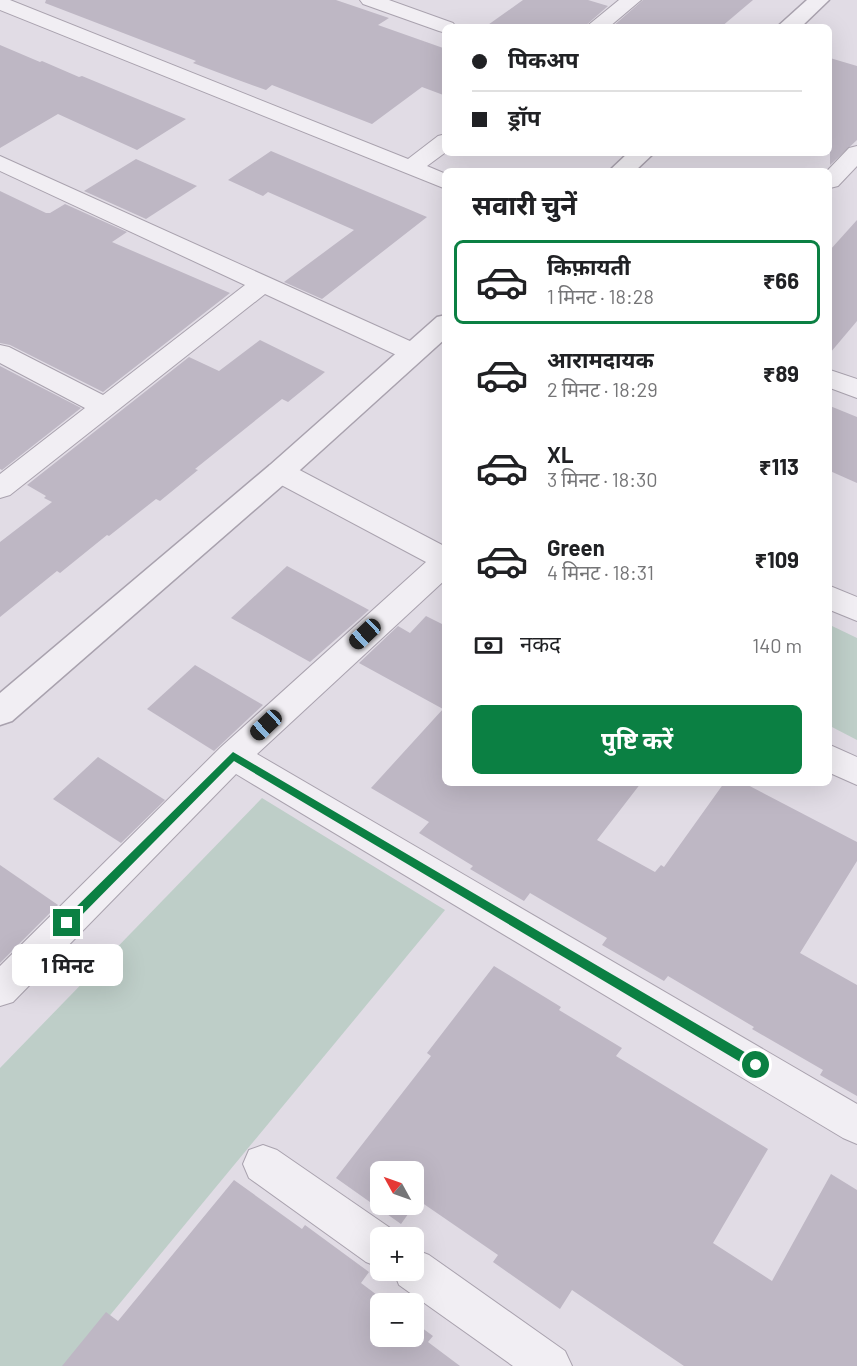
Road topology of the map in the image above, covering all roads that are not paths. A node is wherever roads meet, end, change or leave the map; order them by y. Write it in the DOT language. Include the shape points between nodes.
graph roads {
  1 [pos="370,0"];
  2 [pos="631,0"];
  3 [pos="819,0"];
  4 [pos="0,3"];
  5 [pos="600,24"];
  6 [pos="791,24"];
  7 [pos="442,26"];
  8 [pos="442,144"];
  9 [pos="857,153"];
  10 [pos="638,156"];
  11 [pos="0,162"];
  12 [pos="410,168"];
  13 [pos="624,168"];
  14 [pos="832,179"];
  15 [pos="442,180"];
  16 [pos="261,285"];
  17 [pos="442,326"];
  18 [pos="412,352"];
  19 [pos="0,353"];
  20 [pos="832,379"];
  21 [pos="857,389"];
  22 [pos="105,407"];
  23 [pos="280,472"];
  24 [pos="0,488"];
  25 [pos="442,558"];
  26 [pos="442,564"];
  27 [pos="832,598"];
  28 [pos="857,610"];
  29 [pos="0,712"];
  30 [pos="233,756"];
  31 [pos="832,759"];
  32 [pos="857,772"];
  33 [pos="0,990"];
  34 [pos="857,1125"];
  35 [pos="263,1164"];
  36 [pos="370,1239"];
  37 [pos="424,1277"];
  38 [pos="550,1366"];
  1 -- 7 [label="street"];
  2 -- 5 [label="street"];
  3 -- 6 [label="street"];
  4 -- 12 [label="street" via="18,19"];
  8 -- 12 [label="street"];
  9 -- 14 [label="street"];
  10 -- 13 [label="street"];
  11 -- 16 [label="street"];
  12 -- 15 [label="street"];
  16 -- 18 [label="street"];
  16 -- 22 [label="street"];
  17 -- 18 [label="street"];
  18 -- 23 [label="street"];
  19 -- 22 [label="street"];
  20 -- 21 [label="street"];
  22 -- 24 [label="street"];
  23 -- 25 [label="street"];
  23 -- 29 [label="street"];
  26 -- 30 [label="street"];
  27 -- 28 [label="street"];
  30 -- 33 [label="street"];
  30 -- 34 [label="street"];
  31 -- 32 [label="street"];
  35 -- 36 [label="street"];
  37 -- 38 [label="street"];
}
